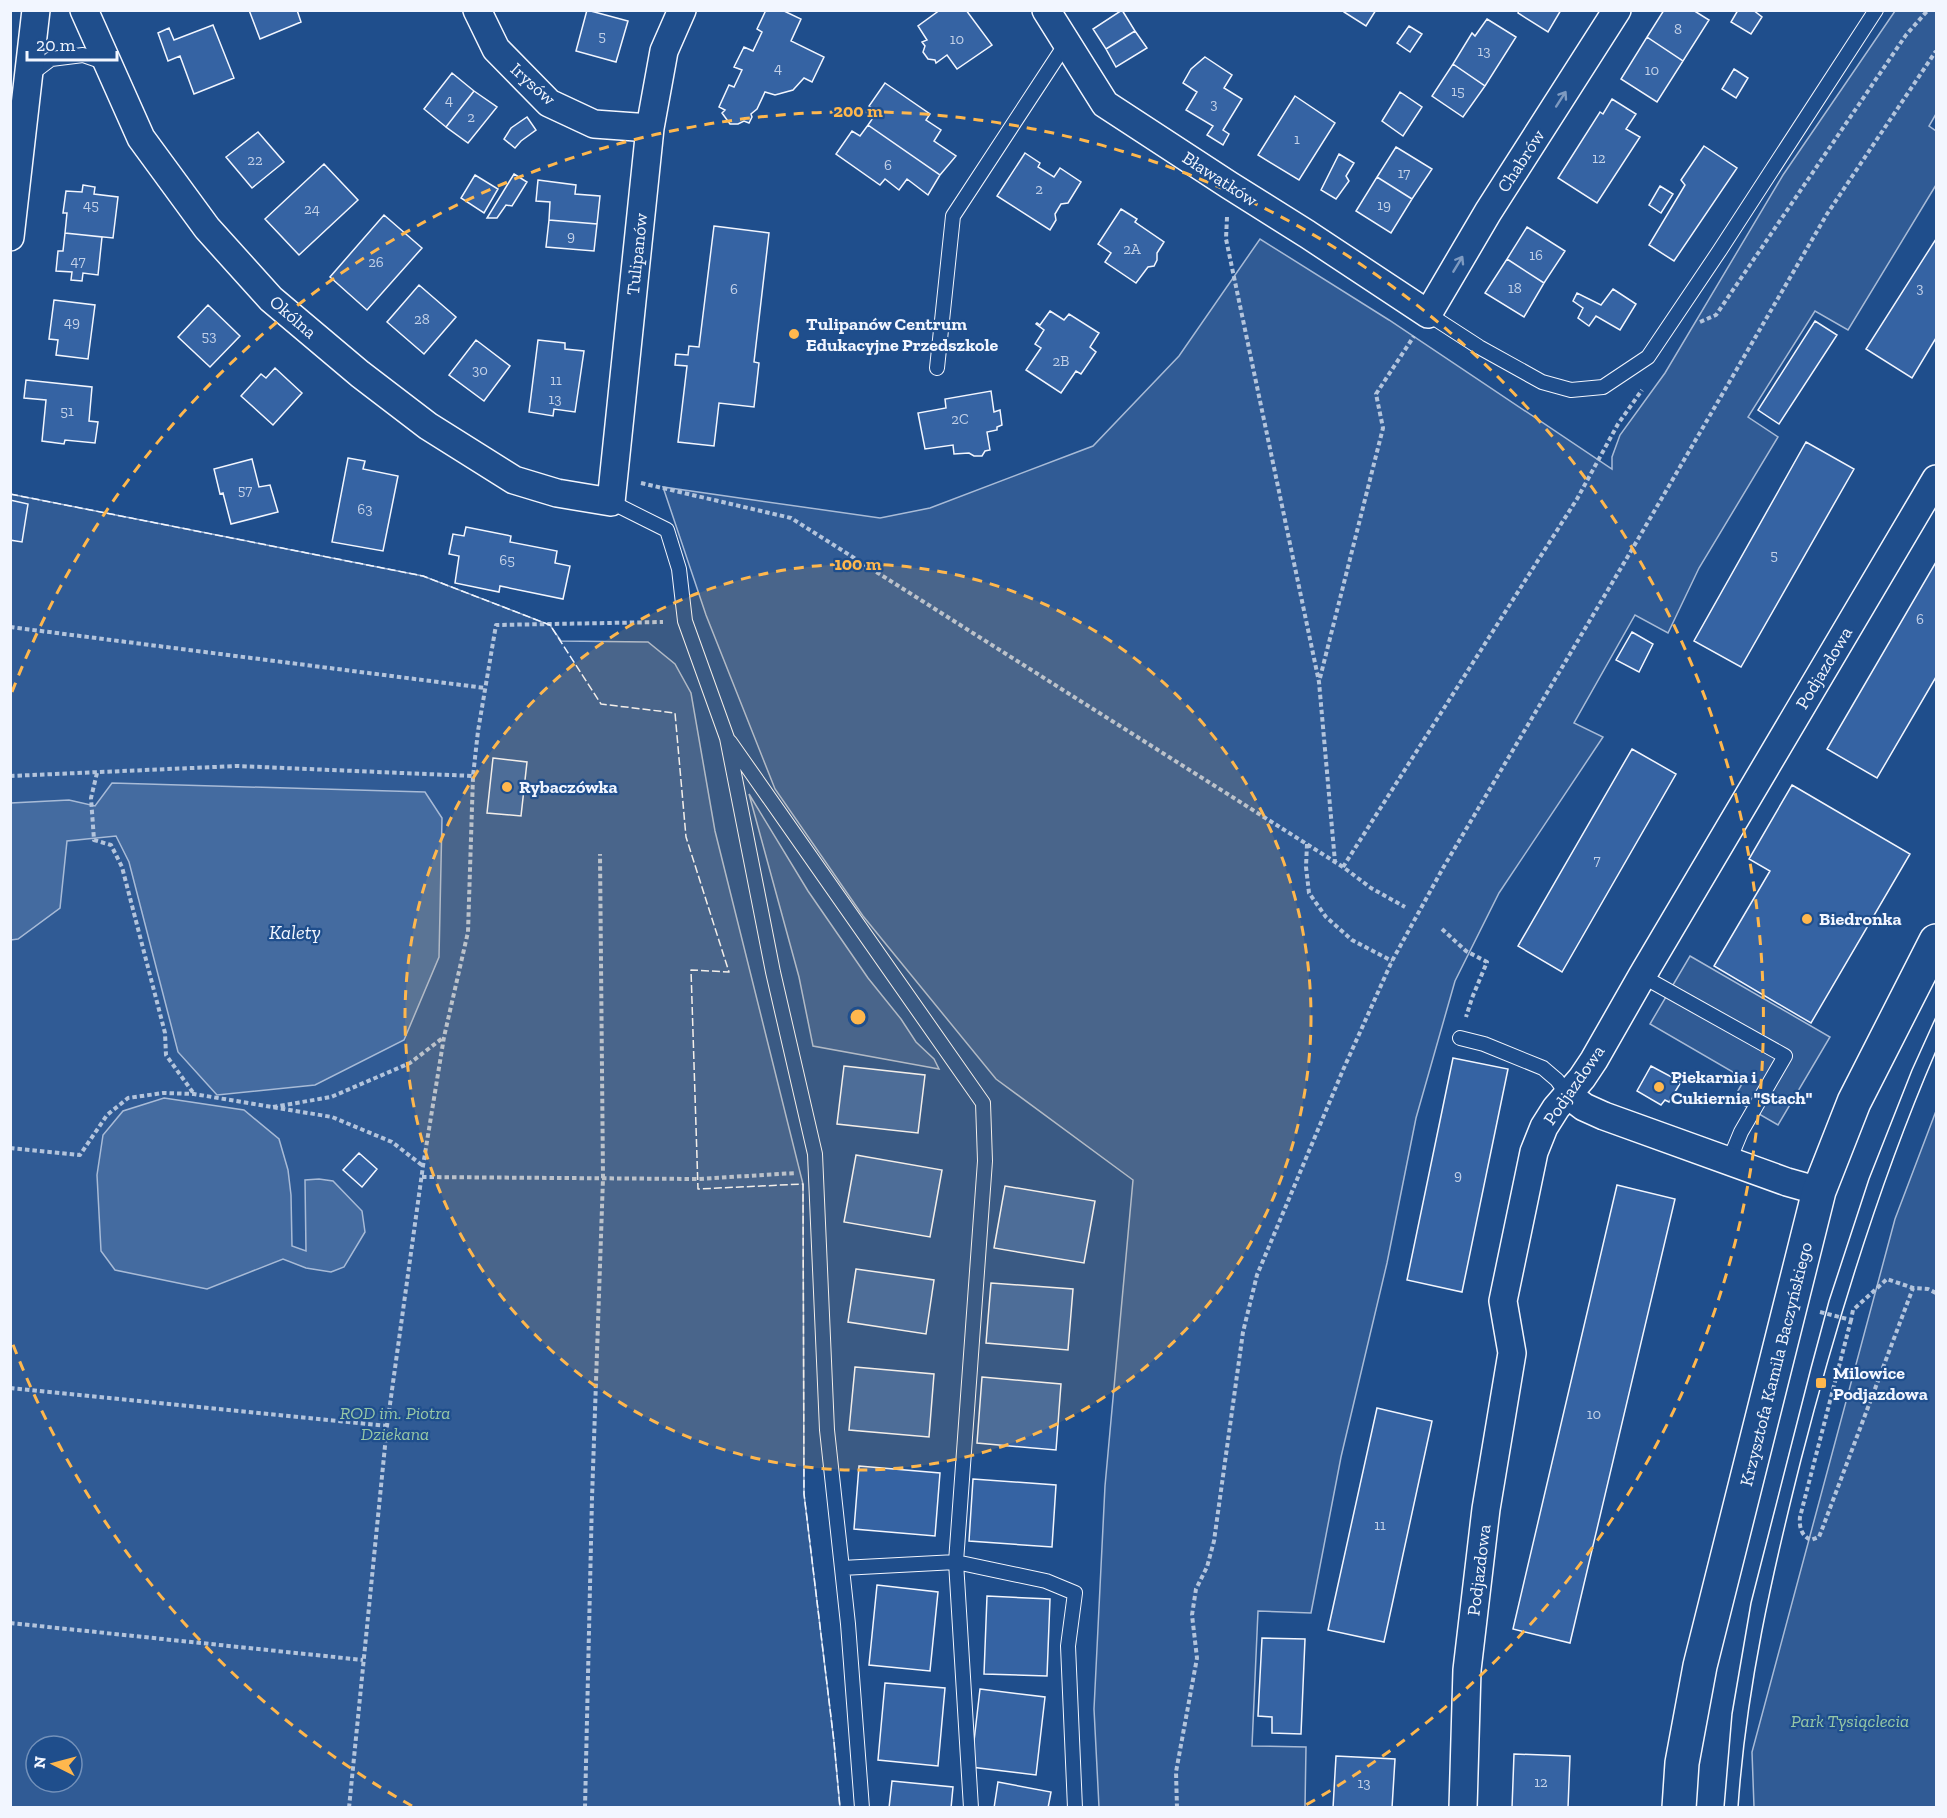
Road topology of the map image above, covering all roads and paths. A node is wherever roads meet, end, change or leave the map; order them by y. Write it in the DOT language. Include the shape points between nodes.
graph roads {
  1 [pos="36,10"];
  2 [pos="84,10"];
  3 [pos="477,10"];
  4 [pos="682,10"];
  5 [pos="1046,10"];
  6 [pos="1617,10"];
  7 [pos="1876,10"];
  8 [pos="1928,10"];
  9 [pos="1067,42"];
  10 [pos="1936,51"];
  11 [pos="108,64"];
  12 [pos="29,76"];
  13 [pos="650,128"];
  14 [pos="1229,185"];
  15 [pos="10,237"];
  16 [pos="1428,314"];
  17 [pos="1696,323"];
  18 [pos="937,368"];
  19 [pos="1645,385"];
  20 [pos="1936,479"];
  21 [pos="613,489"];
  22 [pos="685,621"];
  23 [pos="10,627"];
  24 [pos="1319,682"];
  25 [pos="485,688"];
  26 [pos="727,738"];
  27 [pos="97,772"];
  28 [pos="10,776"];
  29 [pos="473,776"];
  30 [pos="1307,844"];
  31 [pos="600,854"];
  32 [pos="1335,862"];
  33 [pos="1343,867"];
  34 [pos="1405,907"];
  35 [pos="1442,929"];
  36 [pos="1936,941"];
  37 [pos="1392,961"];
  38 [pos="1642,976"];
  39 [pos="444,1037"];
  40 [pos="1460,1038"];
  41 [pos="194,1094"];
  42 [pos="1567,1095"];
  43 [pos="270,1108"];
  44 [pos="10,1148"];
  45 [pos="1729,1161"];
  46 [pos="423,1166"];
  47 [pos="815,1172"];
  48 [pos="422,1177"];
  49 [pos="603,1178"];
  50 [pos="1819,1191"];
  51 [pos="1913,1288"];
  52 [pos="1936,1293"];
  53 [pos="1818,1311"];
  54 [pos="1851,1320"];
  55 [pos="10,1388"];
  56 [pos="387,1426"];
  57 [pos="956,1562"];
  58 [pos="842,1568"];
  59 [pos="10,1623"];
  60 [pos="363,1660"];
  61 [pos="349,1808"];
  62 [pos="585,1808"];
  63 [pos="862,1808"];
  64 [pos="971,1808"];
  65 [pos="1075,1808"];
  66 [pos="1177,1808"];
  67 [pos="1463,1808"];
  68 [pos="1679,1808"];
  1 -- 12 [label="street"];
  2 -- 11 [label="street, Okólna"];
  3 -- 13 [label="street, Irysów" via="496,49 549,103 594,124"];
  4 -- 13 [label="street, Tulipanów" via="664,51"];
  5 -- 9 [label="street, Bławatków"];
  16 -- 6 [label="street, Chabrów, one-way"];
  7 -- 16 [label="lane" via="1648,357 1603,387 1572,390 1542,382"];
  8 -- 17 [label="path" via="1906,35 1716,315"];
  9 -- 14 [label="street, Bławatków" via="1105,104"];
  9 -- 18 [label="lane" via="953,216"];
  10 -- 37 [label="path" via="1827,214"];
  11 -- 12 [label="lane" via="83,55 51,59"];
  11 -- 21 [label="street, Okólna" via="141,138 207,228 271,299 360,374 428,426 514,480 557,493"];
  12 -- 15 [label="street"];
  13 -- 21 [label="street, Tulipanów"];
  14 -- 16 [label="street, Bławatków"];
  14 -- 24 [label="path" via="1226,239"];
  16 -- 24 [label="path" via="1376,394 1383,428"];
  19 -- 33 [label="path"];
  20 -- 38 [label="street, Podjazdowa"];
  21 -- 22 [label="lane" via="667,530 679,569"];
  21 -- 30 [label="path" via="791,518"];
  22 -- 25 [label="path" via="496,625"];
  22 -- 26 [label="lane"];
  23 -- 25 [label="path"];
  24 -- 32 [label="path"];
  25 -- 29 [label="path"];
  26 -- 47 [label="lane" via="772,972 815,1154"];
  26 -- 57 [label="lane" via="983,1103 985,1161"];
  27 -- 28 [label="path"];
  27 -- 29 [label="path" via="237,766"];
  27 -- 41 [label="path" via="91,798 94,840 111,845 122,867 165,1033 166,1055"];
  29 -- 39 [label="path" via="468,932"];
  30 -- 32 [label="path"];
  30 -- 37 [label="path" via="1309,893 1352,940"];
  31 -- 49 [label="path"];
  32 -- 33 [label="path"];
  33 -- 34 [label="path"];
  35 -- 40 [label="path" via="1466,951 1487,963"];
  36 -- 50 [label="street, Krzysztofa Kamila Baczyńskiego" via="1854,1102"];
  37 -- 66 [label="path" via="1257,1275 1243,1332 1214,1541 1196,1589 1192,1615 1197,1658 1176,1772"];
  38 -- 42 [label="street, Podjazdowa" via="1594,1060"];
  38 -- 45 [label="lane" via="1785,1056 1741,1132"];
  39 -- 43 [label="path" via="410,1063 331,1097"];
  39 -- 46 [label="path"];
  40 -- 42 [label="lane" via="1543,1068"];
  41 -- 43 [label="path"];
  41 -- 44 [label="path" via="128,1098 107,1115 80,1155"];
  42 -- 45 [label="street" via="1604,1116"];
  42 -- 67 [label="street, Podjazdowa" via="1544,1127 1534,1152 1503,1301 1512,1353 1486,1509 1467,1670"];
  43 -- 46 [label="path" via="332,1117 392,1142"];
  45 -- 50 [label="street"];
  46 -- 48 [label="path"];
  47 -- 49 [label="path" via="698,1179"];
  47 -- 58 [label="lane" via="827,1430"];
  48 -- 49 [label="path"];
  48 -- 56 [label="path"];
  49 -- 62 [label="path"];
  50 -- 68 [label="street, Krzysztofa Kamila Baczyńskiego" via="1700,1666 1682,1763"];
  51 -- 52 [label="path"];
  51 -- 54 [label="path" via="1887,1279 1853,1310"];
  51 -- 54 [label="path" via="1819,1537 1811,1540 1802,1533 1800,1517"];
  53 -- 54 [label="path"];
  55 -- 56 [label="path"];
  56 -- 60 [label="path"];
  57 -- 58 [label="lane"];
  57 -- 64 [label="lane"];
  57 -- 65 [label="lane" via="1046,1581 1075,1593 1068,1646"];
  58 -- 63 [label="lane"];
  59 -- 60 [label="path"];
  60 -- 61 [label="path"];
}
